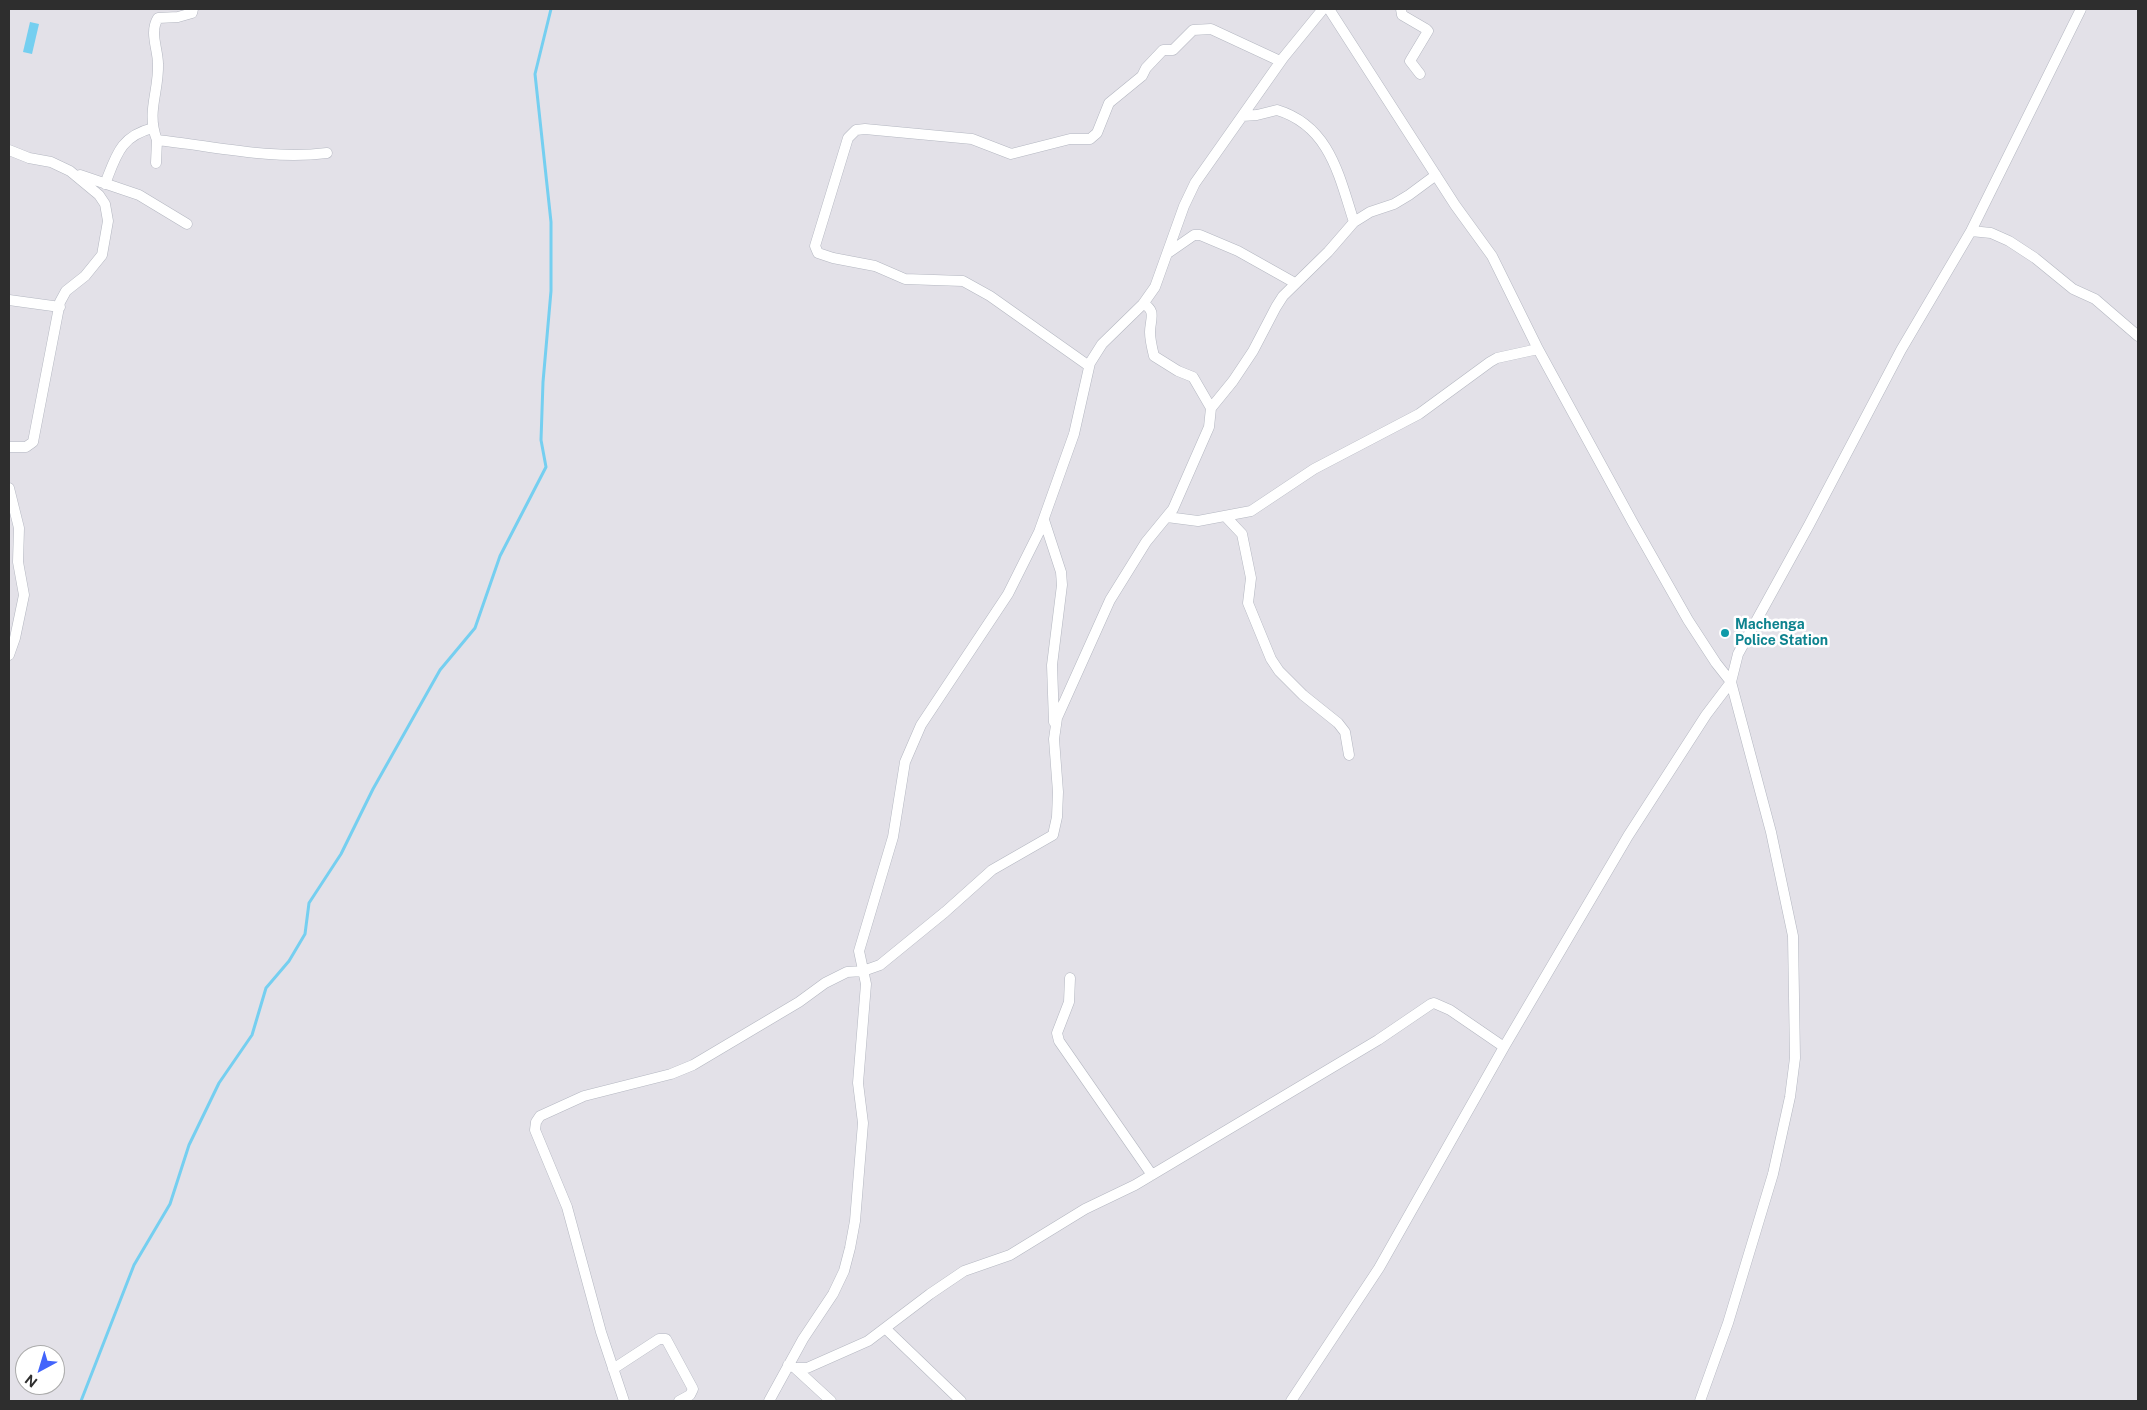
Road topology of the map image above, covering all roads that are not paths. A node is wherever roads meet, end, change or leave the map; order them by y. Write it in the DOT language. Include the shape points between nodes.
graph roads {
  1 [pos="155,9"];
  2 [pos="193,9"];
  3 [pos="1323,9"];
  4 [pos="1329,9"];
  5 [pos="1401,9"];
  6 [pos="2080,9"];
  7 [pos="156,22"];
  8 [pos="1280,61"];
  9 [pos="1420,74"];
  10 [pos="1242,116"];
  11 [pos="152,128"];
  12 [pos="157,140"];
  13 [pos="9,150"];
  14 [pos="327,153"];
  15 [pos="156,163"];
  16 [pos="72,172"];
  17 [pos="1436,175"];
  18 [pos="105,184"];
  19 [pos="1354,222"];
  20 [pos="187,224"];
  21 [pos="1971,231"];
  22 [pos="1168,253"];
  23 [pos="1295,284"];
  24 [pos="9,300"];
  25 [pos="1143,304"];
  26 [pos="60,307"];
  27 [pos="2138,336"];
  28 [pos="1538,349"];
  29 [pos="1089,366"];
  30 [pos="1211,408"];
  31 [pos="9,447"];
  32 [pos="9,488"];
  33 [pos="1167,517"];
  34 [pos="1226,517"];
  35 [pos="1044,520"];
  36 [pos="9,655"];
  37 [pos="1731,682"];
  38 [pos="1055,728"];
  39 [pos="1349,755"];
  40 [pos="863,971"];
  41 [pos="1070,978"];
  42 [pos="1504,1047"];
  43 [pos="1152,1174"];
  44 [pos="886,1329"];
  45 [pos="792,1367"];
  46 [pos="613,1370"];
  47 [pos="624,1401"];
  48 [pos="679,1401"];
  49 [pos="769,1401"];
  50 [pos="831,1401"];
  51 [pos="961,1401"];
  52 [pos="1291,1401"];
  53 [pos="1700,1401"];
  1 -- 7 [label="street"];
  2 -- 7 [label="street" via="192,13 158,18"];
  3 -- 8 [label="street"];
  4 -- 17 [label="street"];
  5 -- 9 [label="street" via="1402,15 1428,31 1410,61"];
  6 -- 21 [label="street"];
  7 -- 11 [label="street" via="157,89 152,107"];
  8 -- 10 [label="street"];
  8 -- 29 [label="street" via="1211,29 1197,29 1173,50 1163,50 1142,76 1109,103 1096,133 1090,139 1070,139 1011,154 972,140 934,135 864,129 856,130 848,138 815,246 818,253 875,266 904,279 963,281 990,296"];
  10 -- 19 [label="street" via="1276,110 1308,127 1321,140 1335,164"];
  10 -- 22 [label="street" via="1195,183"];
  11 -- 12 [label="street"];
  11 -- 18 [label="street" via="129,138 116,156"];
  12 -- 14 [label="street" via="278,156"];
  12 -- 15 [label="street"];
  13 -- 16 [label="street" via="51,162"];
  16 -- 18 [label="street"];
  16 -- 26 [label="street" via="99,195 107,210 108,227 99,261 66,290"];
  17 -- 19 [label="street" via="1394,204 1370,212"];
  17 -- 28 [label="street" via="1492,256"];
  18 -- 20 [label="street" via="139,194"];
  19 -- 23 [label="street"];
  21 -- 27 [label="street" via="2009,241 2073,288 2095,299"];
  21 -- 37 [label="street" via="1901,350 1738,654"];
  22 -- 23 [label="street" via="1200,235 1238,251"];
  22 -- 25 [label="street" via="1155,287"];
  23 -- 30 [label="street" via="1276,307 1233,381"];
  24 -- 26 [label="street"];
  25 -- 29 [label="street" via="1102,344"];
  25 -- 30 [label="street" via="1151,309 1154,356 1193,377"];
  26 -- 31 [label="street" via="33,442 26,447"];
  28 -- 34 [label="street" via="1490,362 1419,414 1314,469 1251,511"];
  28 -- 37 [label="street" via="1688,620"];
  29 -- 35 [label="street" via="1074,434"];
  30 -- 33 [label="street" via="1209,427"];
  32 -- 36 [label="street" via="20,528 18,562 24,596"];
  33 -- 34 [label="street" via="1198,521"];
  33 -- 38 [label="street" via="1146,542 1110,600 1066,695"];
  34 -- 39 [label="street" via="1242,534 1252,578 1248,603 1271,659 1303,694 1338,723 1345,732"];
  35 -- 38 [label="street" via="1061,572 1062,585 1052,664"];
  35 -- 40 [label="street" via="1008,594 921,725 909,749 893,837 859,951"];
  37 -- 42 [label="street" via="1628,836"];
  37 -- 53 [label="street" via="1771,832 1793,936 1795,1058 1773,1174 1728,1324"];
  38 -- 40 [label="street" via="1058,792 1053,835 992,870 880,965"];
  40 -- 45 [label="street" via="866,984 858,1083 863,1123 855,1221 844,1271 803,1339"];
  40 -- 46 [label="street" via="847,972 825,983 693,1065 569,1102 547,1112 536,1122 540,1144 567,1207"];
  41 -- 43 [label="street" via="1069,1002 1057,1033 1059,1041"];
  42 -- 43 [label="street" via="1450,1010 1434,1003 1378,1040"];
  42 -- 52 [label="street" via="1379,1268"];
  43 -- 44 [label="street" via="1091,1205 1010,1255 964,1271"];
  44 -- 45 [label="street" via="843,1354 807,1368"];
  44 -- 51 [label="street"];
  45 -- 49 [label="street"];
  45 -- 50 [label="street"];
  46 -- 47 [label="street"];
  46 -- 48 [label="street" via="659,1339 666,1339 693,1389 690,1395"];
}
